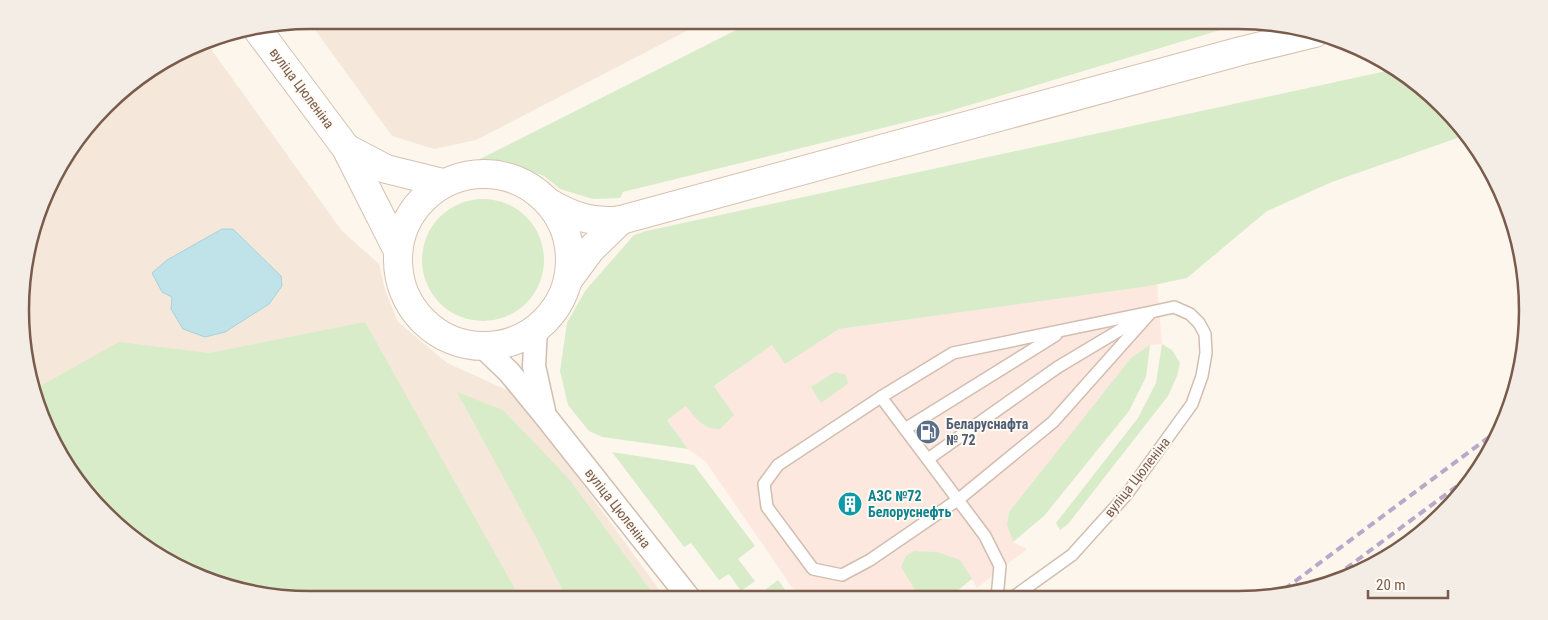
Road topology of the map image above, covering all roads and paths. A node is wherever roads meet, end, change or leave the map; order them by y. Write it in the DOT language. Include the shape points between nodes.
graph roads {
  1 [pos="260,33"];
  2 [pos="1302,36"];
  3 [pos="346,148"];
  4 [pos="444,183"];
  5 [pos="548,202"];
  6 [pos="621,220"];
  7 [pos="398,251"];
  8 [pos="568,280"];
  9 [pos="1151,312"];
  10 [pos="536,329"];
  11 [pos="1064,330"];
  12 [pos="482,346"];
  13 [pos="881,397"];
  14 [pos="546,417"];
  15 [pos="905,429"];
  16 [pos="928,459"];
  17 [pos="959,499"];
  18 [pos="684,591"];
  19 [pos="997,591"];
  20 [pos="1022,591"];
  1 -- 3 [label="main road, вуліца Цюленіна"];
  2 -- 6 [label="main road"];
  3 -- 4 [label="main road, вуліца Цюленіна" via="386,169"];
  3 -- 7 [label="main road, вуліца Цюленіна"];
  4 -- 5 [label="main road, вуліца Цюленіна" via="471,174 499,175 526,184"];
  4 -- 7 [label="main road, вуліца Цюленіна" via="421,200 405,224"];
  5 -- 6 [label="main road" via="582,218"];
  5 -- 8 [label="main road, вуліца Цюленіна" via="564,226 570,252"];
  6 -- 8 [label="main road" via="591,249"];
  7 -- 12 [label="main road, вуліца Цюленіна" via="400,280 411,306 429,327 454,341"];
  8 -- 10 [label="main road, вуліца Цюленіна" via="556,307"];
  9 -- 11 [label="lane"];
  9 -- 16 [label="lane" via="1058,367"];
  9 -- 17 [label="lane" via="1053,422"];
  9 -- 20 [label="lane, вуліца Цюленіна" via="1174,307 1190,314 1205,334 1202,376 1192,404 1127,494 1072,555"];
  10 -- 12 [label="main road, вуліца Цюленіна" via="510,342"];
  10 -- 14 [label="street, вуліца Цюленіна" via="534,366"];
  11 -- 13 [label="lane" via="952,352"];
  11 -- 15 [label="lane"];
  12 -- 14 [label="street, вуліца Цюленіна" via="509,372"];
  13 -- 15 [label="lane"];
  13 -- 17 [label="lane" via="778,465 764,484 767,507 813,569 842,575 870,560"];
  14 -- 18 [label="street, вуліца Цюленіна"];
  15 -- 16 [label="lane"];
  16 -- 17 [label="lane"];
  17 -- 19 [label="lane" via="986,536 1000,566"];
}
